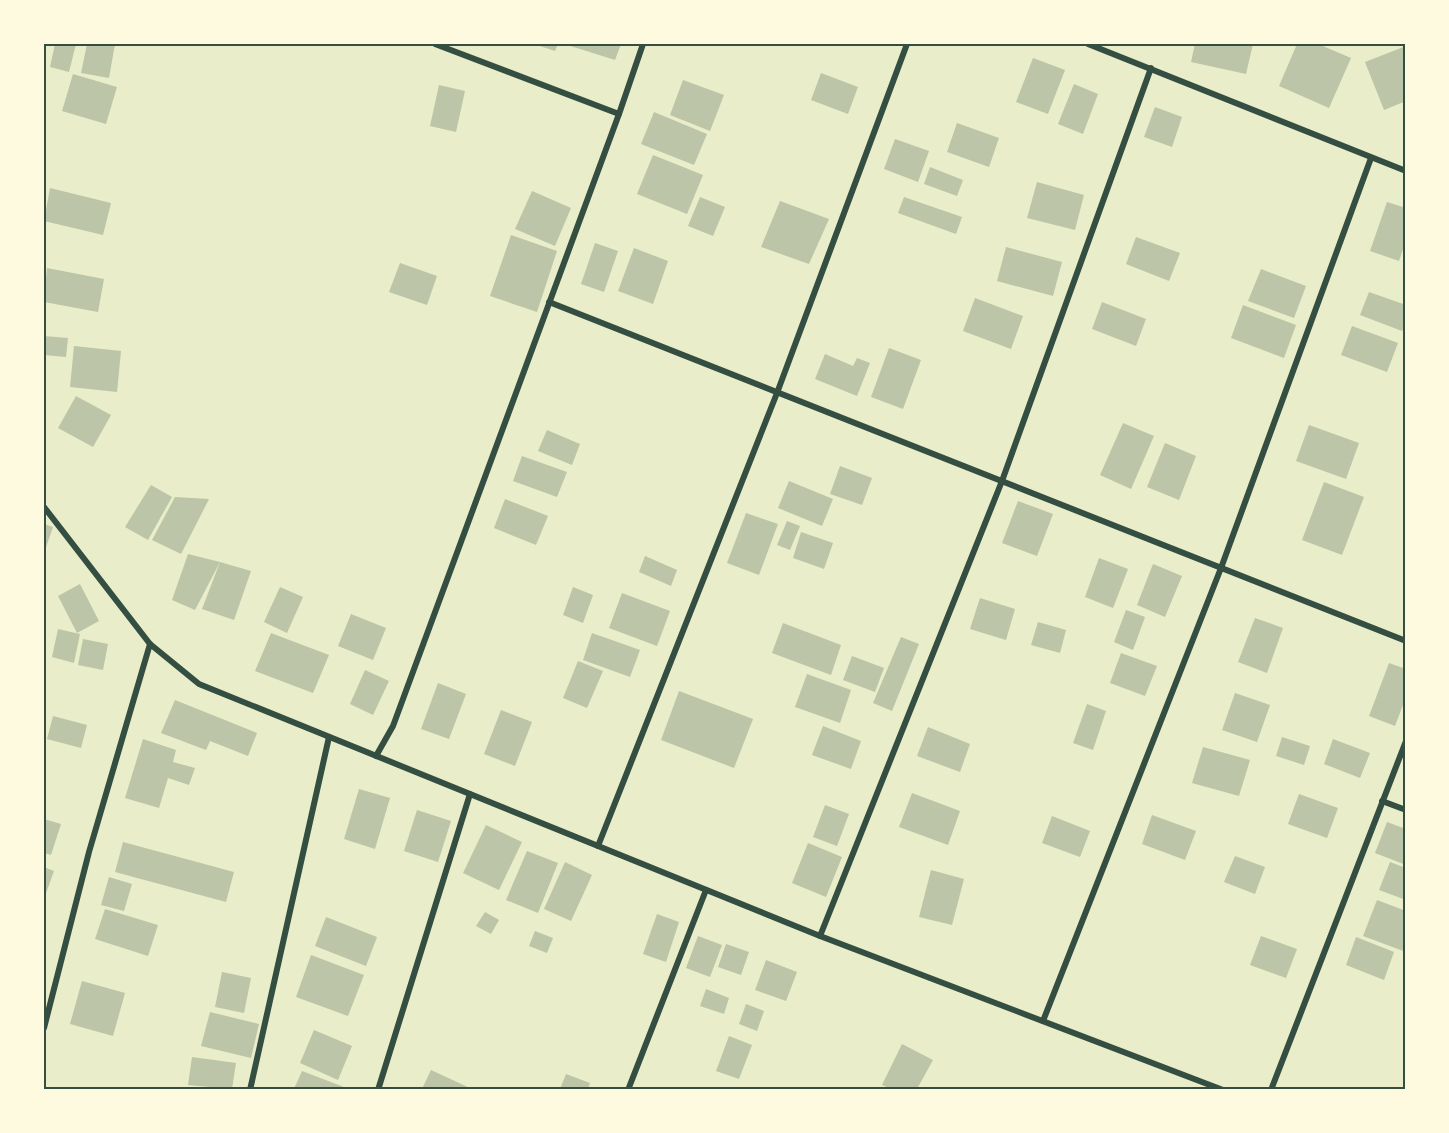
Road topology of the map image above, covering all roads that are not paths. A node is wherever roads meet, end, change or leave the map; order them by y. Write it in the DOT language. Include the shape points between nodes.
graph roads {
  1 [pos="435,44"];
  2 [pos="643,44"];
  3 [pos="907,44"];
  4 [pos="1088,44"];
  5 [pos="1151,68"];
  6 [pos="619,114"];
  7 [pos="1371,158"];
  8 [pos="1406,171"];
  9 [pos="549,302"];
  10 [pos="777,393"];
  11 [pos="1002,481"];
  12 [pos="44,507"];
  13 [pos="1221,568"];
  14 [pos="1406,642"];
  15 [pos="150,644"];
  16 [pos="329,737"];
  17 [pos="1406,741"];
  18 [pos="376,756"];
  19 [pos="470,794"];
  20 [pos="1382,801"];
  21 [pos="1406,810"];
  22 [pos="598,846"];
  23 [pos="706,890"];
  24 [pos="820,936"];
  25 [pos="1043,1021"];
  26 [pos="44,1028"];
  27 [pos="250,1089"];
  28 [pos="378,1089"];
  29 [pos="628,1089"];
  30 [pos="1223,1089"];
  31 [pos="1271,1089"];
  1 -- 6 [label="street"];
  2 -- 6 [label="street"];
  3 -- 10 [label="street"];
  4 -- 5 [label="street"];
  5 -- 7 [label="street"];
  5 -- 11 [label="street"];
  6 -- 9 [label="street"];
  7 -- 8 [label="street"];
  7 -- 13 [label="street"];
  9 -- 10 [label="street"];
  9 -- 18 [label="street" via="393,726"];
  10 -- 11 [label="street"];
  10 -- 22 [label="street"];
  11 -- 13 [label="street"];
  11 -- 24 [label="street"];
  12 -- 15 [label="street"];
  13 -- 14 [label="street"];
  13 -- 25 [label="street"];
  15 -- 16 [label="street" via="200,684"];
  15 -- 26 [label="street" via="89,852"];
  16 -- 18 [label="street"];
  16 -- 27 [label="street"];
  17 -- 20 [label="street"];
  18 -- 19 [label="street"];
  19 -- 22 [label="street"];
  19 -- 28 [label="street"];
  20 -- 21 [label="street"];
  20 -- 31 [label="street"];
  22 -- 23 [label="street"];
  23 -- 24 [label="street"];
  23 -- 29 [label="street"];
  24 -- 25 [label="street"];
  25 -- 30 [label="street"];
}
